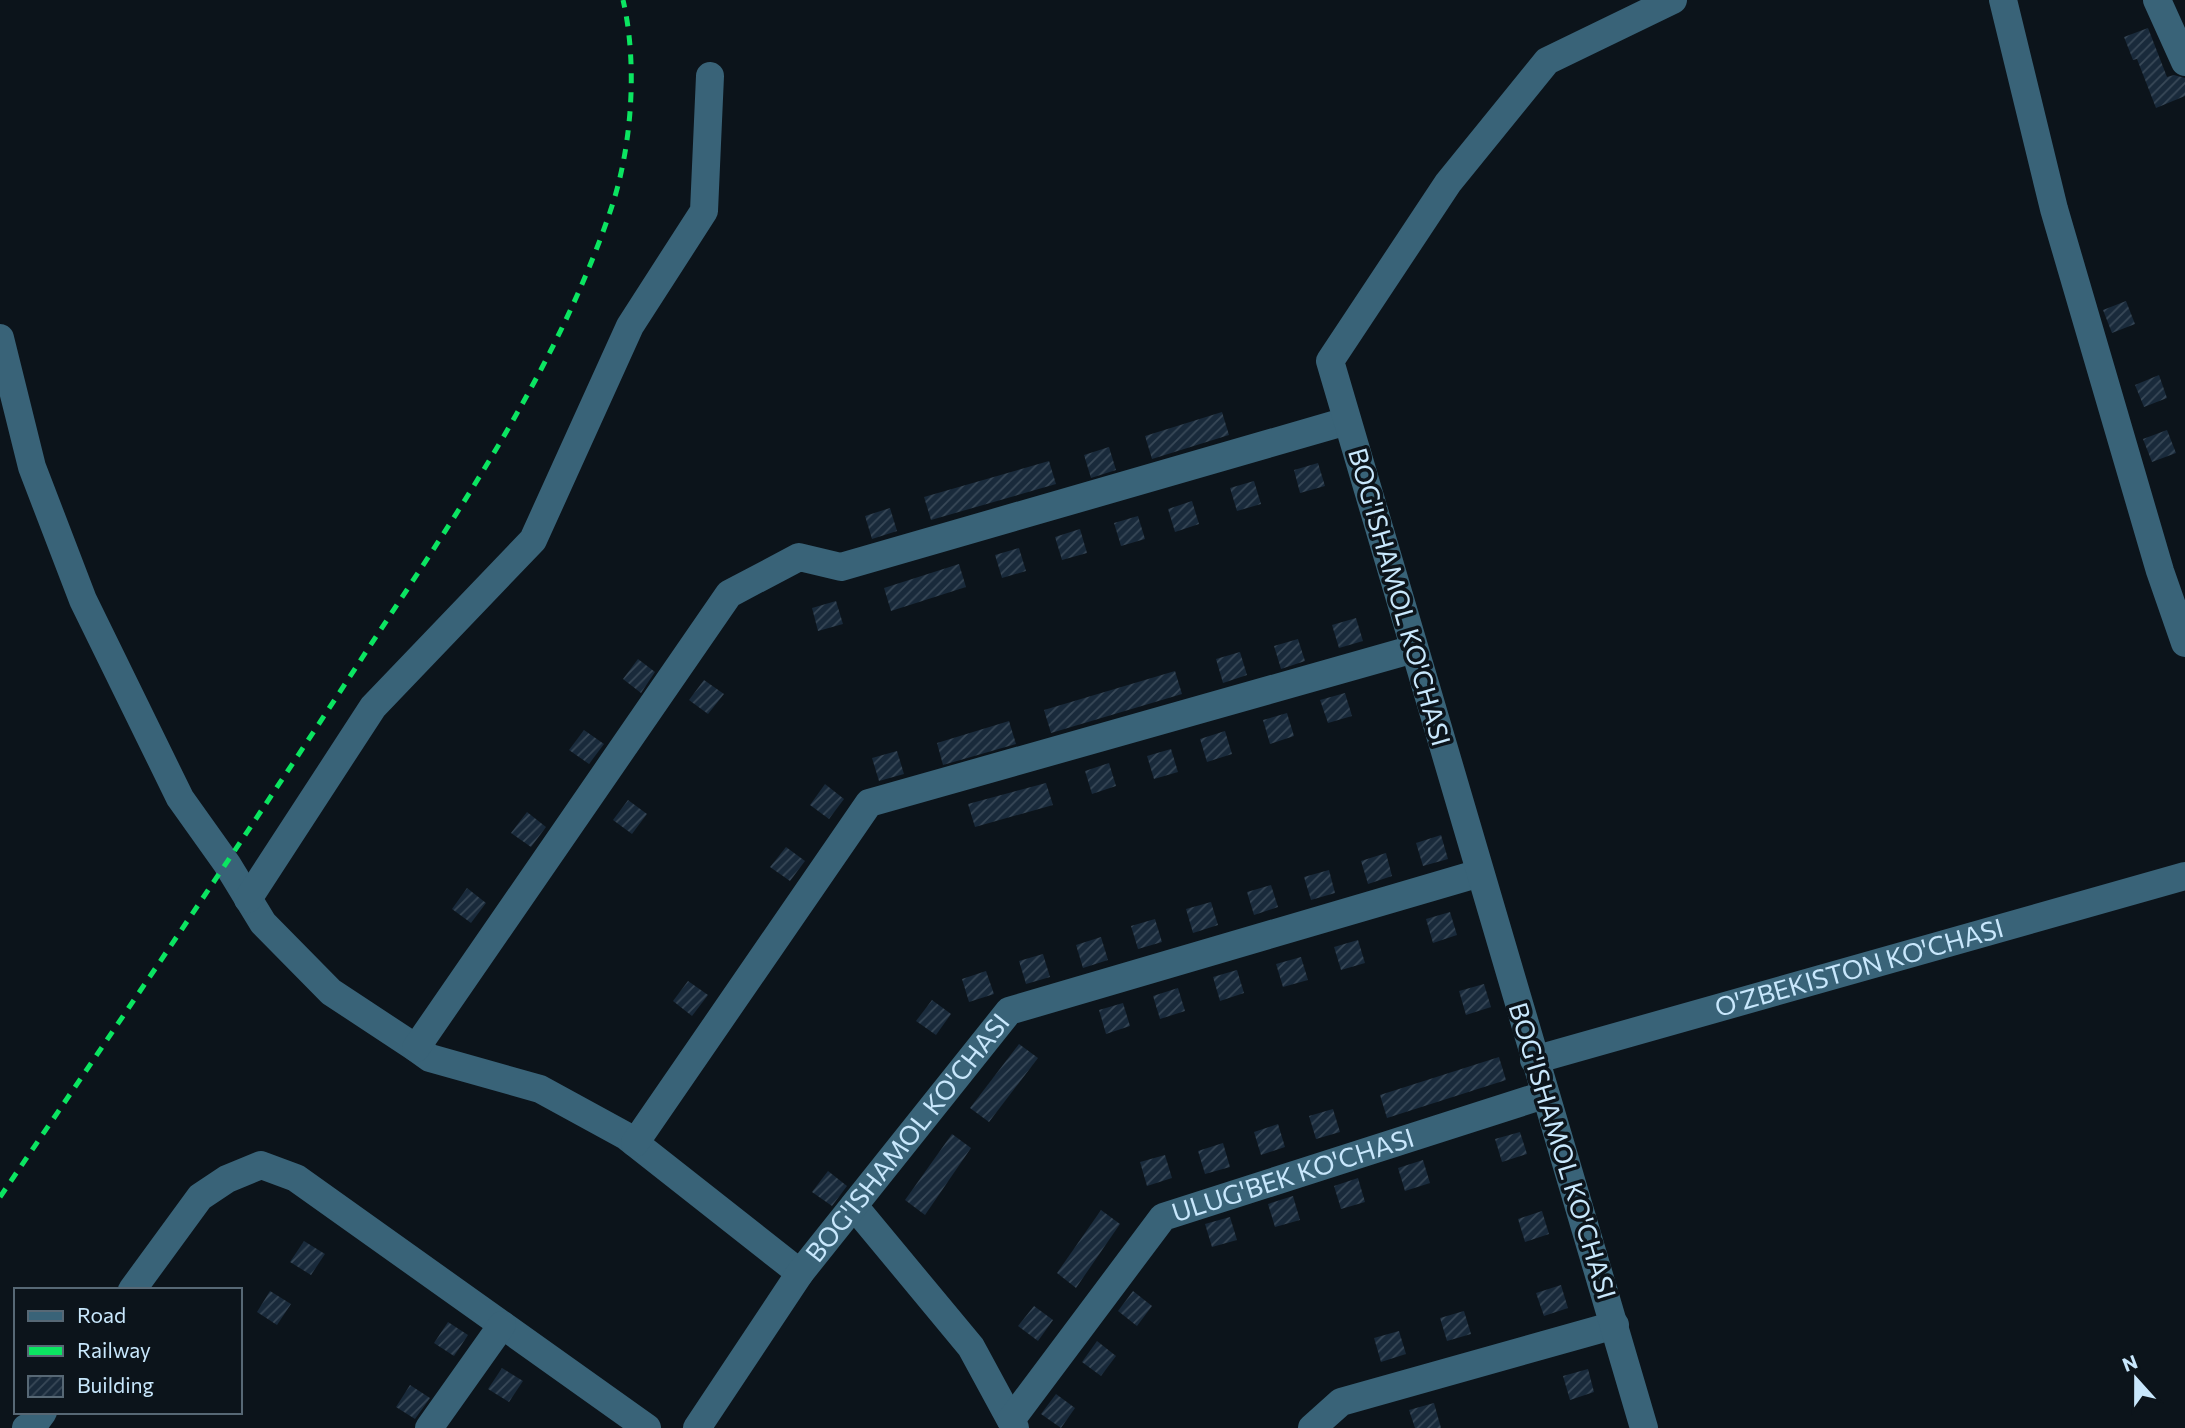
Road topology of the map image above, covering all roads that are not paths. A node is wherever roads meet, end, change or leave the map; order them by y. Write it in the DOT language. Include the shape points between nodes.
graph roads {
  1 [pos="1672,0"];
  2 [pos="2003,0"];
  3 [pos="2157,0"];
  4 [pos="2185,62"];
  5 [pos="709,76"];
  6 [pos="0,338"];
  7 [pos="1347,421"];
  8 [pos="2185,643"];
  9 [pos="1414,649"];
  10 [pos="1480,873"];
  11 [pos="2185,876"];
  12 [pos="248,899"];
  13 [pos="416,1048"];
  14 [pos="1534,1060"];
  15 [pos="1544,1095"];
  16 [pos="635,1143"];
  17 [pos="854,1206"];
  18 [pos="800,1273"];
  19 [pos="133,1288"];
  20 [pos="502,1325"];
  21 [pos="1615,1325"];
  22 [pos="1013,1424"];
  23 [pos="429,1428"];
  24 [pos="647,1428"];
  25 [pos="697,1428"];
  26 [pos="1312,1428"];
  27 [pos="1644,1428"];
  1 -- 7 [label="street, BOG'ISHAMOL KO'CHASI" via="1547,61 1448,183 1330,361"];
  2 -- 8 [label="street" via="2054,209"];
  3 -- 4 [label="street"];
  5 -- 12 [label="street" via="704,211 630,326 533,540 373,707"];
  6 -- 12 [label="street" via="32,467 83,600 180,798"];
  7 -- 9 [label="street, BOG'ISHAMOL KO'CHASI"];
  7 -- 13 [label="street" via="841,567 799,557 729,594"];
  9 -- 10 [label="street, BOG'ISHAMOL KO'CHASI"];
  9 -- 16 [label="street" via="869,803"];
  10 -- 14 [label="street, BOG'ISHAMOL KO'CHASI"];
  10 -- 17 [label="street, BOG'ISHAMOL KO'CHASI" via="1009,1011"];
  11 -- 14 [label="street, O'ZBEKISTON KO'CHASI"];
  12 -- 13 [label="street" via="263,923 331,992"];
  13 -- 16 [label="street" via="430,1058 540,1089"];
  14 -- 15 [label="street, BOG'ISHAMOL KO'CHASI"];
  15 -- 21 [label="street, BOG'ISHAMOL KO'CHASI"];
  15 -- 22 [label="street, ULUG'BEK KO'CHASI" via="1163,1217"];
  16 -- 18 [label="street"];
  17 -- 18 [label="street, BOG'ISHAMOL KO'CHASI"];
  17 -- 22 [label="street" via="971,1347"];
  18 -- 25 [label="street, BOG'ISHAMOL KO'CHASI"];
  19 -- 20 [label="street" via="200,1197 261,1165 296,1178"];
  20 -- 23 [label="street"];
  20 -- 24 [label="street"];
  21 -- 26 [label="street" via="1341,1402"];
  21 -- 27 [label="street, BOG'ISHAMOL KO'CHASI"];
}
